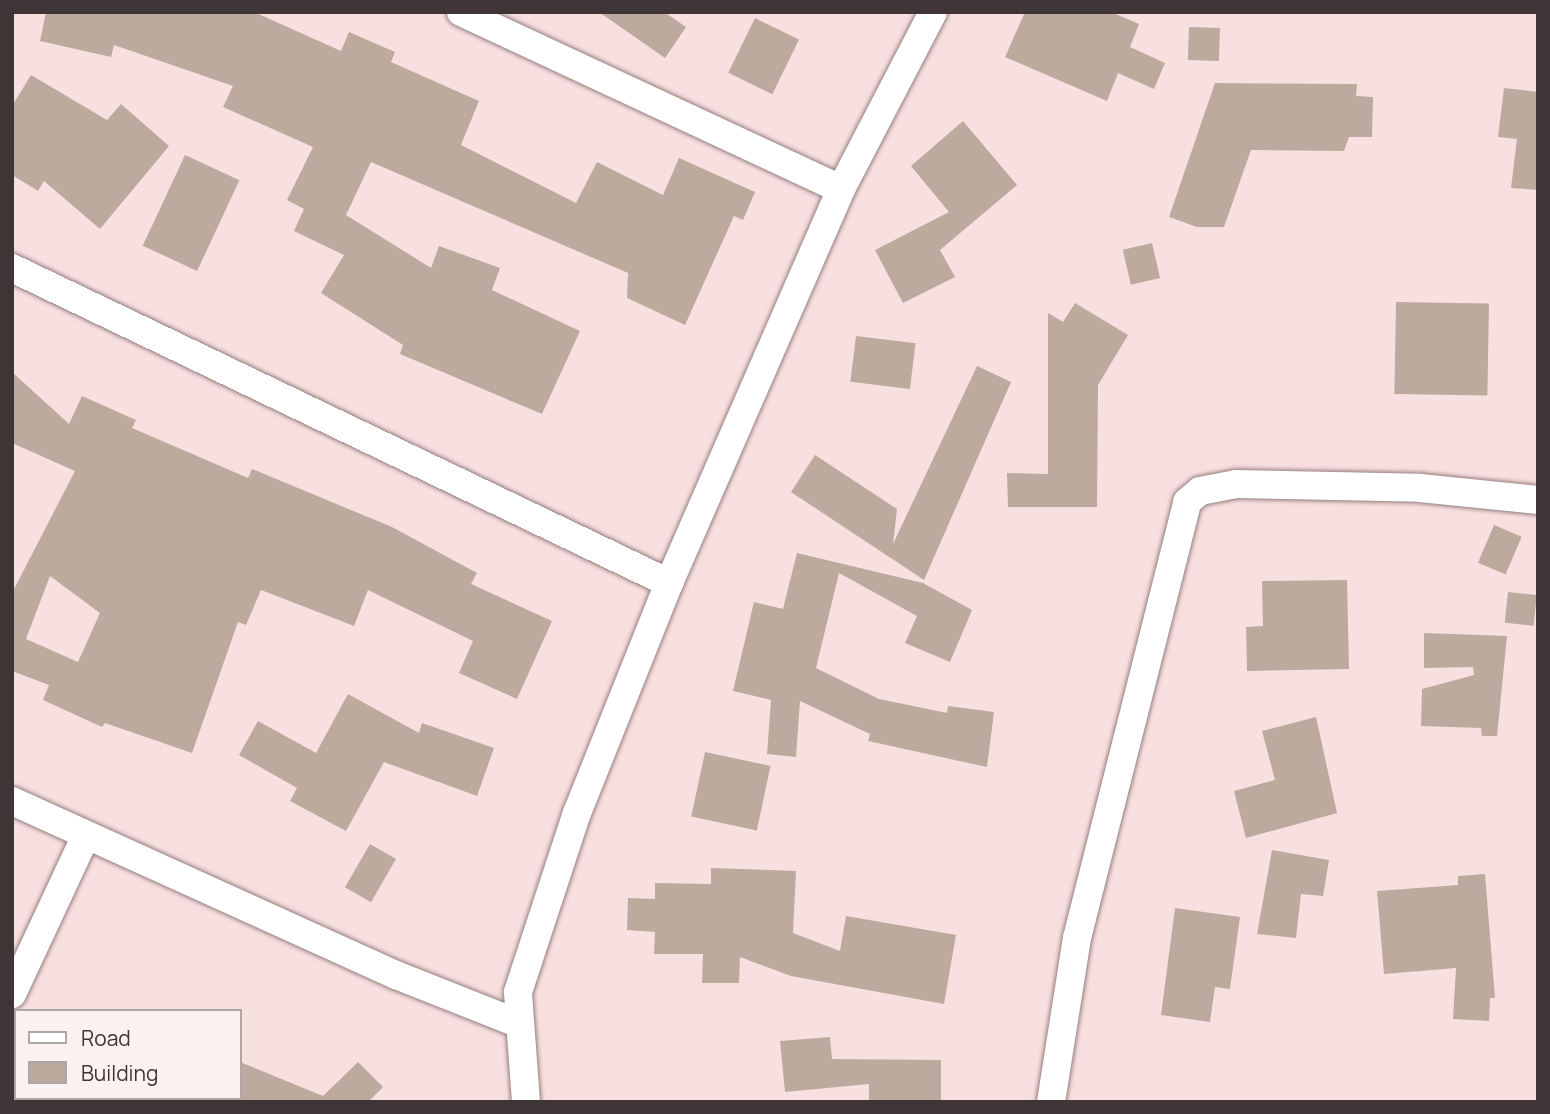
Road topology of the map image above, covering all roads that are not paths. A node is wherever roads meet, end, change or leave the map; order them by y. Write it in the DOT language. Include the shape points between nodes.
graph roads {
  1 [pos="461,12"];
  2 [pos="933,12"];
  3 [pos="841,189"];
  4 [pos="12,268"];
  5 [pos="1538,500"];
  6 [pos="669,583"];
  7 [pos="12,801"];
  8 [pos="86,835"];
  9 [pos="12,994"];
  10 [pos="520,1024"];
  11 [pos="526,1102"];
  12 [pos="1051,1102"];
  1 -- 3 [label="street"];
  2 -- 3 [label="street"];
  3 -- 6 [label="street"];
  4 -- 6 [label="street"];
  5 -- 12 [label="street" via="1420,488 1236,484 1200,491 1186,502 1077,938"];
  6 -- 10 [label="street" via="524,963"];
  7 -- 8 [label="street"];
  8 -- 9 [label="street"];
  8 -- 10 [label="street" via="396,975"];
  10 -- 11 [label="street"];
}
